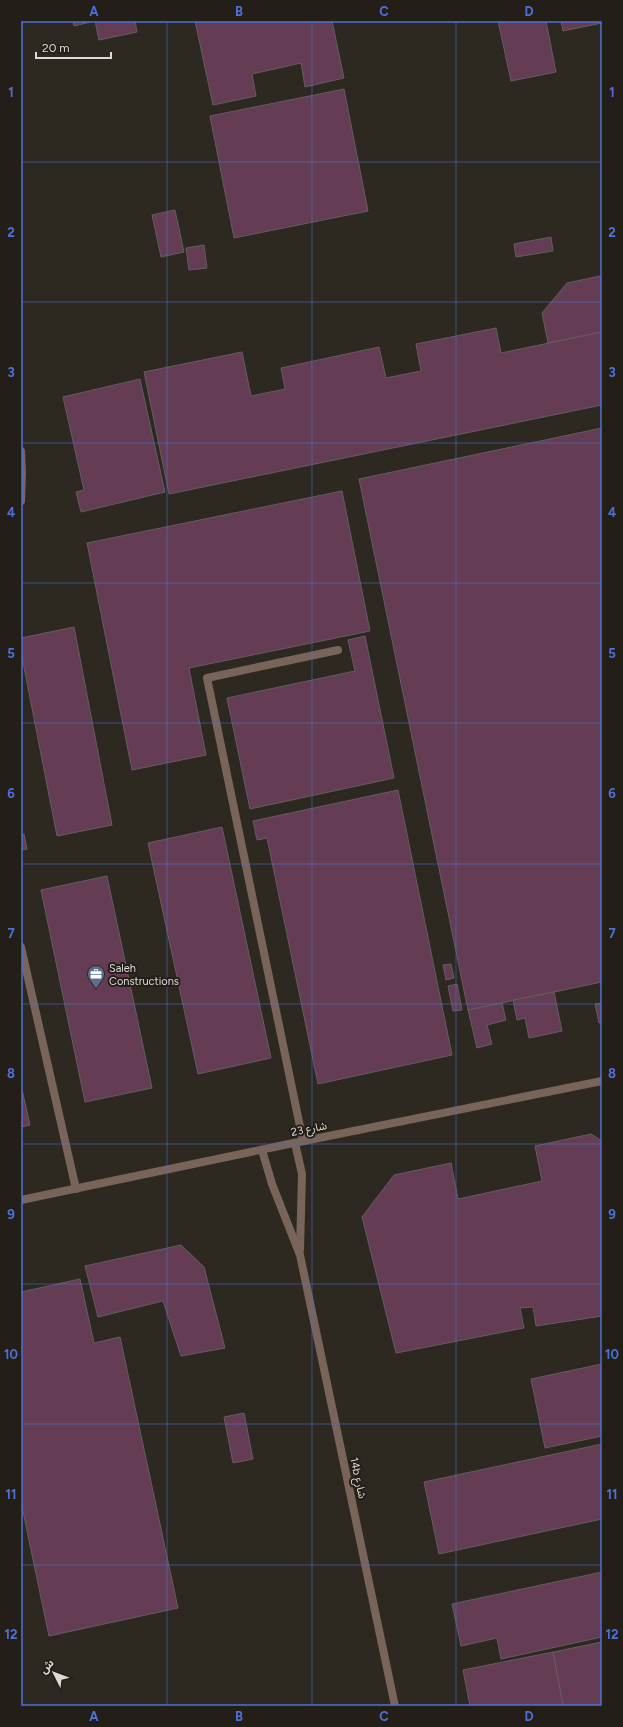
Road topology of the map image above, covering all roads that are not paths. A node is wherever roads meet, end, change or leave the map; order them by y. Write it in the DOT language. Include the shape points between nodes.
graph roads {
  1 [pos="21,451"];
  2 [pos="21,501"];
  3 [pos="338,650"];
  4 [pos="21,947"];
  5 [pos="602,1081"];
  6 [pos="299,1142"];
  7 [pos="262,1150"];
  8 [pos="76,1189"];
  9 [pos="21,1200"];
  10 [pos="300,1255"];
  11 [pos="395,1706"];
  1 -- 2 [label="street"];
  3 -- 6 [label="street, 14b شارع" via="207,678"];
  4 -- 8 [label="street"];
  5 -- 6 [label="street, شارع 23"];
  6 -- 7 [label="street, شارع 23"];
  6 -- 10 [label="street, 14b شارع" via="302,1174"];
  7 -- 8 [label="street, شارع 23"];
  7 -- 10 [label="street, 14b شارع" via="272,1184"];
  8 -- 9 [label="street, شارع 23"];
  10 -- 11 [label="street, 14b شارع"];
}
